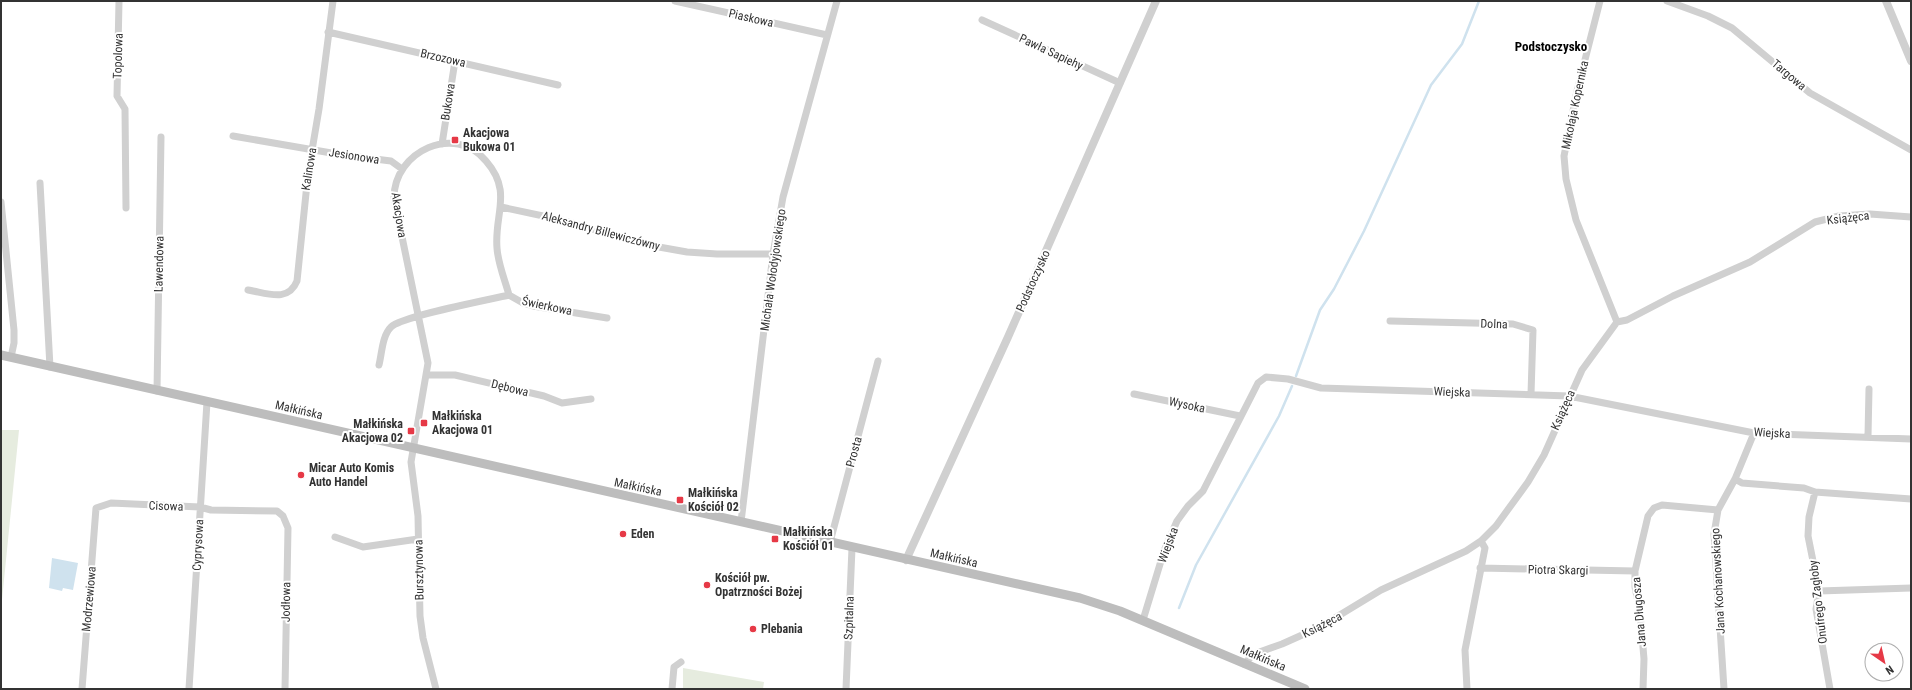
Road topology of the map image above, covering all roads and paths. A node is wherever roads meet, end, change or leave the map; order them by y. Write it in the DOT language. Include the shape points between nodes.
graph roads {
  1 [pos="119,1"];
  2 [pos="333,1"];
  3 [pos="675,1"];
  4 [pos="837,1"];
  5 [pos="1156,1"];
  6 [pos="1600,1"];
  7 [pos="1667,1"];
  8 [pos="1886,1"];
  9 [pos="982,20"];
  10 [pos="328,32"];
  11 [pos="827,35"];
  12 [pos="455,61"];
  13 [pos="1911,61"];
  14 [pos="1120,83"];
  15 [pos="558,85"];
  16 [pos="233,136"];
  17 [pos="161,137"];
  18 [pos="442,144"];
  19 [pos="312,148"];
  20 [pos="1911,150"];
  21 [pos="402,168"];
  22 [pos="40,183"];
  23 [pos="1,202"];
  24 [pos="501,207"];
  25 [pos="126,208"];
  26 [pos="1911,217"];
  27 [pos="773,254"];
  28 [pos="248,290"];
  29 [pos="509,295"];
  30 [pos="419,316"];
  31 [pos="607,318"];
  32 [pos="1390,321"];
  33 [pos="1617,322"];
  34 [pos="1,355"];
  35 [pos="11,357"];
  36 [pos="878,361"];
  37 [pos="379,365"];
  38 [pos="50,367"];
  39 [pos="427,375"];
  40 [pos="1869,390"];
  41 [pos="157,391"];
  42 [pos="1134,394"];
  43 [pos="1531,394"];
  44 [pos="1569,396"];
  45 [pos="591,398"];
  46 [pos="207,402"];
  47 [pos="1240,416"];
  48 [pos="1754,433"];
  49 [pos="1868,436"];
  50 [pos="1911,439"];
  51 [pos="413,449"];
  52 [pos="1735,479"];
  53 [pos="1815,492"];
  54 [pos="1911,499"];
  55 [pos="200,507"];
  56 [pos="96,508"];
  57 [pos="1718,510"];
  58 [pos="283,516"];
  59 [pos="741,522"];
  60 [pos="335,537"];
  61 [pos="418,539"];
  62 [pos="1481,541"];
  63 [pos="830,542"];
  64 [pos="852,548"];
  65 [pos="906,560"];
  66 [pos="1480,568"];
  67 [pos="1635,571"];
  68 [pos="1911,588"];
  69 [pos="1819,591"];
  70 [pos="1143,620"];
  71 [pos="681,662"];
  72 [pos="1244,664"];
  73 [pos="82,689"];
  74 [pos="190,689"];
  75 [pos="284,689"];
  76 [pos="436,689"];
  77 [pos="672,689"];
  78 [pos="846,689"];
  79 [pos="1305,689"];
  80 [pos="1467,689"];
  81 [pos="1643,689"];
  82 [pos="1724,689"];
  83 [pos="1830,689"];
  1 -- 25 [label="street, Topolowa" via="117,96 126,109"];
  2 -- 10 [label="street, Kalinowa"];
  3 -- 11 [label="street, Piaskowa"];
  4 -- 11 [label="street, Michała Wołodyjowskiego"];
  5 -- 14 [label="street, Podstoczysko"];
  6 -- 33 [label="street, Mikołaja Kopernika" via="1577,91 1564,156 1566,179 1576,220"];
  7 -- 20 [label="street, Targowa" via="1732,28 1810,93"];
  8 -- 13 [label="street"];
  9 -- 14 [label="street, Pawła Sapiehy"];
  10 -- 12 [label="street, Brzozowa"];
  10 -- 19 [label="street, Kalinowa"];
  11 -- 27 [label="street, Michała Wołodyjowskiego" via="783,197"];
  12 -- 15 [label="street, Brzozowa"];
  12 -- 18 [label="street, Bukowa"];
  14 -- 65 [label="street, Podstoczysko" via="1012,330"];
  16 -- 19 [label="street, Jesionowa"];
  17 -- 41 [label="street, Lawendowa"];
  18 -- 21 [label="street, Akacjowa" via="433,145 419,152"];
  18 -- 24 [label="street, Akacjowa" via="465,147 486,160 499,181"];
  19 -- 21 [label="street, Jesionowa" via="391,161"];
  19 -- 28 [label="street, Kalinowa" via="297,281 293,290 285,295"];
  21 -- 30 [label="street, Akacjowa" via="395,186 394,198"];
  22 -- 38 [label="street"];
  23 -- 35 [label="street" via="14,330"];
  24 -- 27 [label="street, Aleksandry Billewiczówny" via="562,220 626,240 687,252"];
  24 -- 29 [label="street, Akacjowa" via="496,247"];
  26 -- 33 [label="street, Książęca" via="1870,214 1839,216 1815,222 1750,262 1673,296 1627,320"];
  27 -- 59 [label="street, Michała Wołodyjowskiego"];
  29 -- 30 [label="street, Świerkowa"];
  29 -- 31 [label="street, Świerkowa" via="533,306"];
  30 -- 37 [label="street, Świerkowa" via="390,328 385,337"];
  30 -- 39 [label="street, Akacjowa" via="428,359"];
  32 -- 43 [label="street, Dolna" via="1513,324 1532,330"];
  33 -- 44 [label="street, Książęca" via="1582,370"];
  34 -- 35 [label="main road, Małkińska"];
  35 -- 38 [label="main road, Małkińska"];
  36 -- 63 [label="street, Prosta"];
  38 -- 41 [label="main road, Małkińska"];
  39 -- 45 [label="street, Dębowa" via="455,375 544,396 562,403"];
  39 -- 51 [label="street, Akacjowa"];
  40 -- 49 [label="street"];
  41 -- 46 [label="main road, Małkińska"];
  42 -- 47 [label="street, Wysoka"];
  43 -- 44 [label="street, Wiejska"];
  43 -- 47 [label="street, Wiejska" via="1321,388 1288,379 1266,377 1258,383"];
  44 -- 48 [label="street, Wiejska"];
  44 -- 62 [label="street, Książęca" via="1544,455 1528,482 1496,526"];
  46 -- 51 [label="main road, Małkińska"];
  46 -- 55 [label="street, Cyprysowa"];
  47 -- 70 [label="street, Wiejska" via="1203,492 1188,506 1177,522 1164,551"];
  48 -- 49 [label="street, Wiejska"];
  48 -- 52 [label="street, Jana Kochanowskiego"];
  49 -- 50 [label="street, Wiejska"];
  51 -- 59 [label="main road, Małkińska"];
  51 -- 61 [label="street, Bursztynowa" via="411,462 418,516"];
  52 -- 53 [label="street" via="1742,483 1804,488"];
  52 -- 57 [label="street, Jana Kochanowskiego"];
  53 -- 54 [label="street"];
  53 -- 69 [label="street, Onufrego Zagłoby" via="1808,536"];
  55 -- 56 [label="street, Cisowa" via="111,503"];
  55 -- 58 [label="street, Cisowa" via="211,510 277,511"];
  55 -- 74 [label="street, Cyprysowa"];
  56 -- 73 [label="street, Modrzewiowa"];
  57 -- 67 [label="street, Jana Długosza" via="1662,505 1654,508 1648,516"];
  57 -- 82 [label="street, Jana Kochanowskiego" via="1714,534"];
  58 -- 75 [label="street, Jodłowa" via="288,528"];
  59 -- 63 [label="main road, Małkińska"];
  60 -- 61 [label="street" via="362,547"];
  61 -- 76 [label="street, Bursztynowa" via="422,630"];
  62 -- 66 [label="street" via="1485,548"];
  62 -- 72 [label="street, Książęca" via="1466,551 1381,590 1320,627 1254,654"];
  63 -- 64 [label="main road, Małkińska"];
  64 -- 65 [label="main road, Małkińska"];
  64 -- 78 [label="street, Szpitalna"];
  65 -- 70 [label="main road, Małkińska" via="1080,598"];
  66 -- 67 [label="street, Piotra Skargi"];
  66 -- 80 [label="street" via="1465,650"];
  67 -- 81 [label="street, Jana Długosza" via="1644,659"];
  68 -- 69 [label="street"];
  69 -- 83 [label="street, Onufrego Zagłoby" via="1816,609"];
  70 -- 72 [label="main road, Małkińska"];
  71 -- 77 [label="street" via="674,666"];
  72 -- 79 [label="main road, Małkińska"];
}
